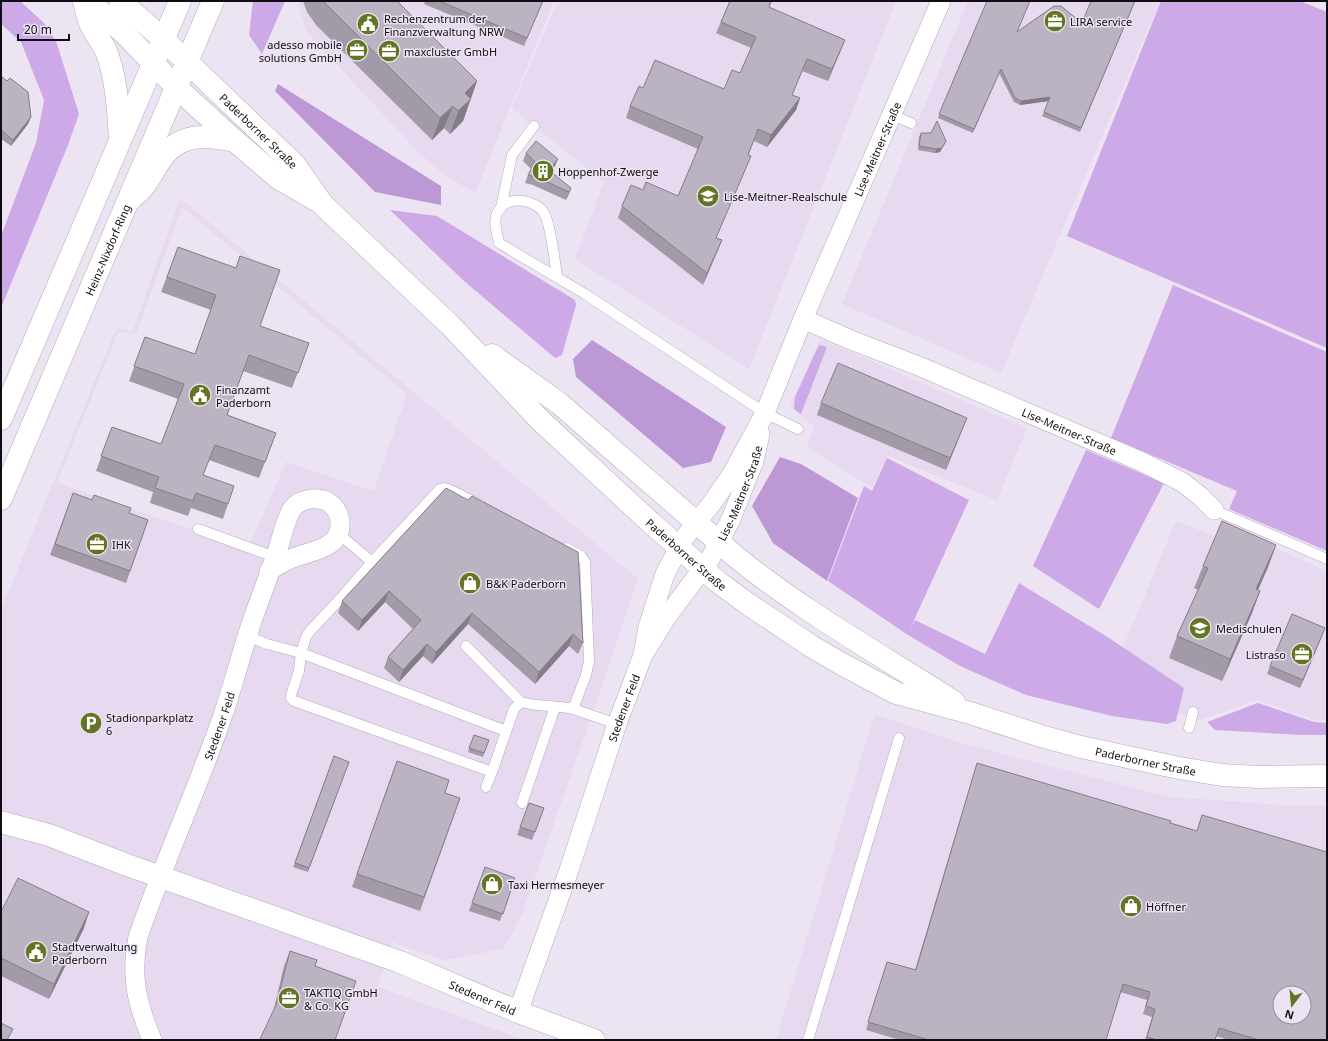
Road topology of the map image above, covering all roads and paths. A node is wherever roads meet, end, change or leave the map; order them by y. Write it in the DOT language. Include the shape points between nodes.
graph roads {
  1 [pos="84,1"];
  2 [pos="89,1"];
  3 [pos="120,1"];
  4 [pos="180,1"];
  5 [pos="213,1"];
  6 [pos="941,1"];
  7 [pos="163,39"];
  8 [pos="187,62"];
  9 [pos="153,63"];
  10 [pos="176,87"];
  11 [pos="892,115"];
  12 [pos="911,123"];
  13 [pos="534,126"];
  14 [pos="120,139"];
  15 [pos="235,141"];
  16 [pos="127,202"];
  17 [pos="323,205"];
  18 [pos="500,208"];
  19 [pos="557,277"];
  20 [pos="803,319"];
  21 [pos="450,325"];
  22 [pos="765,413"];
  23 [pos="1,419"];
  24 [pos="798,429"];
  25 [pos="1,499"];
  26 [pos="490,510"];
  27 [pos="1214,510"];
  28 [pos="696,523"];
  29 [pos="198,530"];
  30 [pos="339,534"];
  31 [pos="720,542"];
  32 [pos="560,545"];
  33 [pos="678,547"];
  34 [pos="1327,559"];
  35 [pos="372,562"];
  36 [pos="272,564"];
  37 [pos="703,568"];
  38 [pos="247,636"];
  39 [pos="466,646"];
  40 [pos="301,653"];
  41 [pos="643,655"];
  42 [pos="521,702"];
  43 [pos="555,707"];
  44 [pos="573,709"];
  45 [pos="1193,712"];
  46 [pos="970,713"];
  47 [pos="618,724"];
  48 [pos="1189,728"];
  49 [pos="506,731"];
  50 [pos="899,738"];
  51 [pos="492,772"];
  52 [pos="1327,776"];
  53 [pos="486,787"];
  54 [pos="522,803"];
  55 [pos="1,809"];
  56 [pos="1,822"];
  57 [pos="49,835"];
  58 [pos="160,877"];
  59 [pos="518,1012"];
  60 [pos="152,1040"];
  61 [pos="594,1040"];
  62 [pos="808,1040"];
  1 -- 14 [label="street" via="90,24 106,52 118,103"];
  2 -- 9 [label="street, Paderborner Straße"];
  3 -- 7 [label="street, Paderborner Straße"];
  4 -- 7 [label="street"];
  5 -- 8 [label="street, Heinz-Nixdorf-Ring"];
  6 -- 11 [label="street, Lise-Meitner-Straße"];
  7 -- 8 [label="street, Paderborner Straße"];
  7 -- 9 [label="street"];
  8 -- 10 [label="street, Heinz-Nixdorf-Ring"];
  8 -- 17 [label="street, Paderborner Straße" via="295,165"];
  9 -- 10 [label="street, Paderborner Straße"];
  9 -- 14 [label="street"];
  10 -- 15 [label="street, Paderborner Straße"];
  10 -- 16 [label="street, Heinz-Nixdorf-Ring"];
  11 -- 12 [label="lane"];
  11 -- 20 [label="street, Lise-Meitner-Straße"];
  13 -- 18 [label="lane" via="512,155"];
  14 -- 23 [label="street"];
  15 -- 16 [label="street" via="204,136 184,140 175,145 166,153 144,188"];
  15 -- 17 [label="street, Paderborner Straße" via="278,178"];
  16 -- 25 [label="street, Heinz-Nixdorf-Ring"];
  17 -- 21 [label="street, Paderborner Straße"];
  18 -- 19 [label="lane" via="496,220 499,243"];
  18 -- 19 [label="lane" via="523,200 541,209 547,218"];
  19 -- 22 [label="lane"];
  20 -- 22 [label="street, Lise-Meitner-Straße"];
  20 -- 27 [label="street, Lise-Meitner-Straße" via="1140,461 1182,482"];
  21 -- 28 [label="street, Paderborner Straße" via="560,404"];
  21 -- 33 [label="street, Paderborner Straße" via="541,421"];
  22 -- 24 [label="lane"];
  22 -- 28 [label="street, Lise-Meitner-Straße" via="728,479"];
  22 -- 31 [label="street, Lise-Meitner-Straße" via="754,461"];
  26 -- 35 [label="lane" via="448,488 440,489"];
  27 -- 34 [label="lane, Lise-Meitner-Straße"];
  28 -- 31 [label="street, Paderborner Straße"];
  28 -- 33 [label="street, Stedener Feld"];
  29 -- 36 [label="lane"];
  30 -- 35 [label="lane"];
  30 -- 36 [label="street" via="326,547 280,564"];
  30 -- 36 [label="street, Stedener Feld" via="340,520 332,504 319,499 306,499 291,511"];
  31 -- 37 [label="street, Lise-Meitner-Straße"];
  31 -- 46 [label="street, Paderborner Straße" via="793,599"];
  32 -- 44 [label="lane" via="582,556 585,562 588,661 586,675"];
  33 -- 37 [label="street, Paderborner Straße"];
  33 -- 41 [label="street, Stedener Feld" via="652,610"];
  35 -- 40 [label="lane" via="310,631"];
  36 -- 38 [label="street, Stedener Feld"];
  37 -- 41 [label="street, Stedener Feld"];
  37 -- 46 [label="street, Paderborner Straße" via="748,604 847,667 896,693"];
  38 -- 40 [label="lane"];
  38 -- 58 [label="street, Stedener Feld" via="220,724"];
  39 -- 42 [label="lane"];
  40 -- 49 [label="lane"];
  40 -- 51 [label="lane" via="291,698 294,701"];
  41 -- 47 [label="street, Stedener Feld"];
  42 -- 43 [label="lane"];
  42 -- 49 [label="lane" via="514,709"];
  43 -- 44 [label="lane"];
  43 -- 54 [label="lane"];
  44 -- 47 [label="lane"];
  45 -- 48 [label="lane"];
  46 -- 52 [label="street, Paderborner Straße" via="1081,747 1178,768 1258,777"];
  47 -- 59 [label="street, Stedener Feld"];
  49 -- 51 [label="lane"];
  50 -- 62 [label="lane"];
  51 -- 53 [label="lane"];
  55 -- 57 [label="street, Stedener Feld"];
  56 -- 57 [label="street, Stedener Feld"];
  57 -- 58 [label="street, Stedener Feld"];
  58 -- 59 [label="street, Stedener Feld" via="400,962"];
  58 -- 60 [label="street" via="138,937 135,960 136,992"];
  59 -- 61 [label="street"];
}
